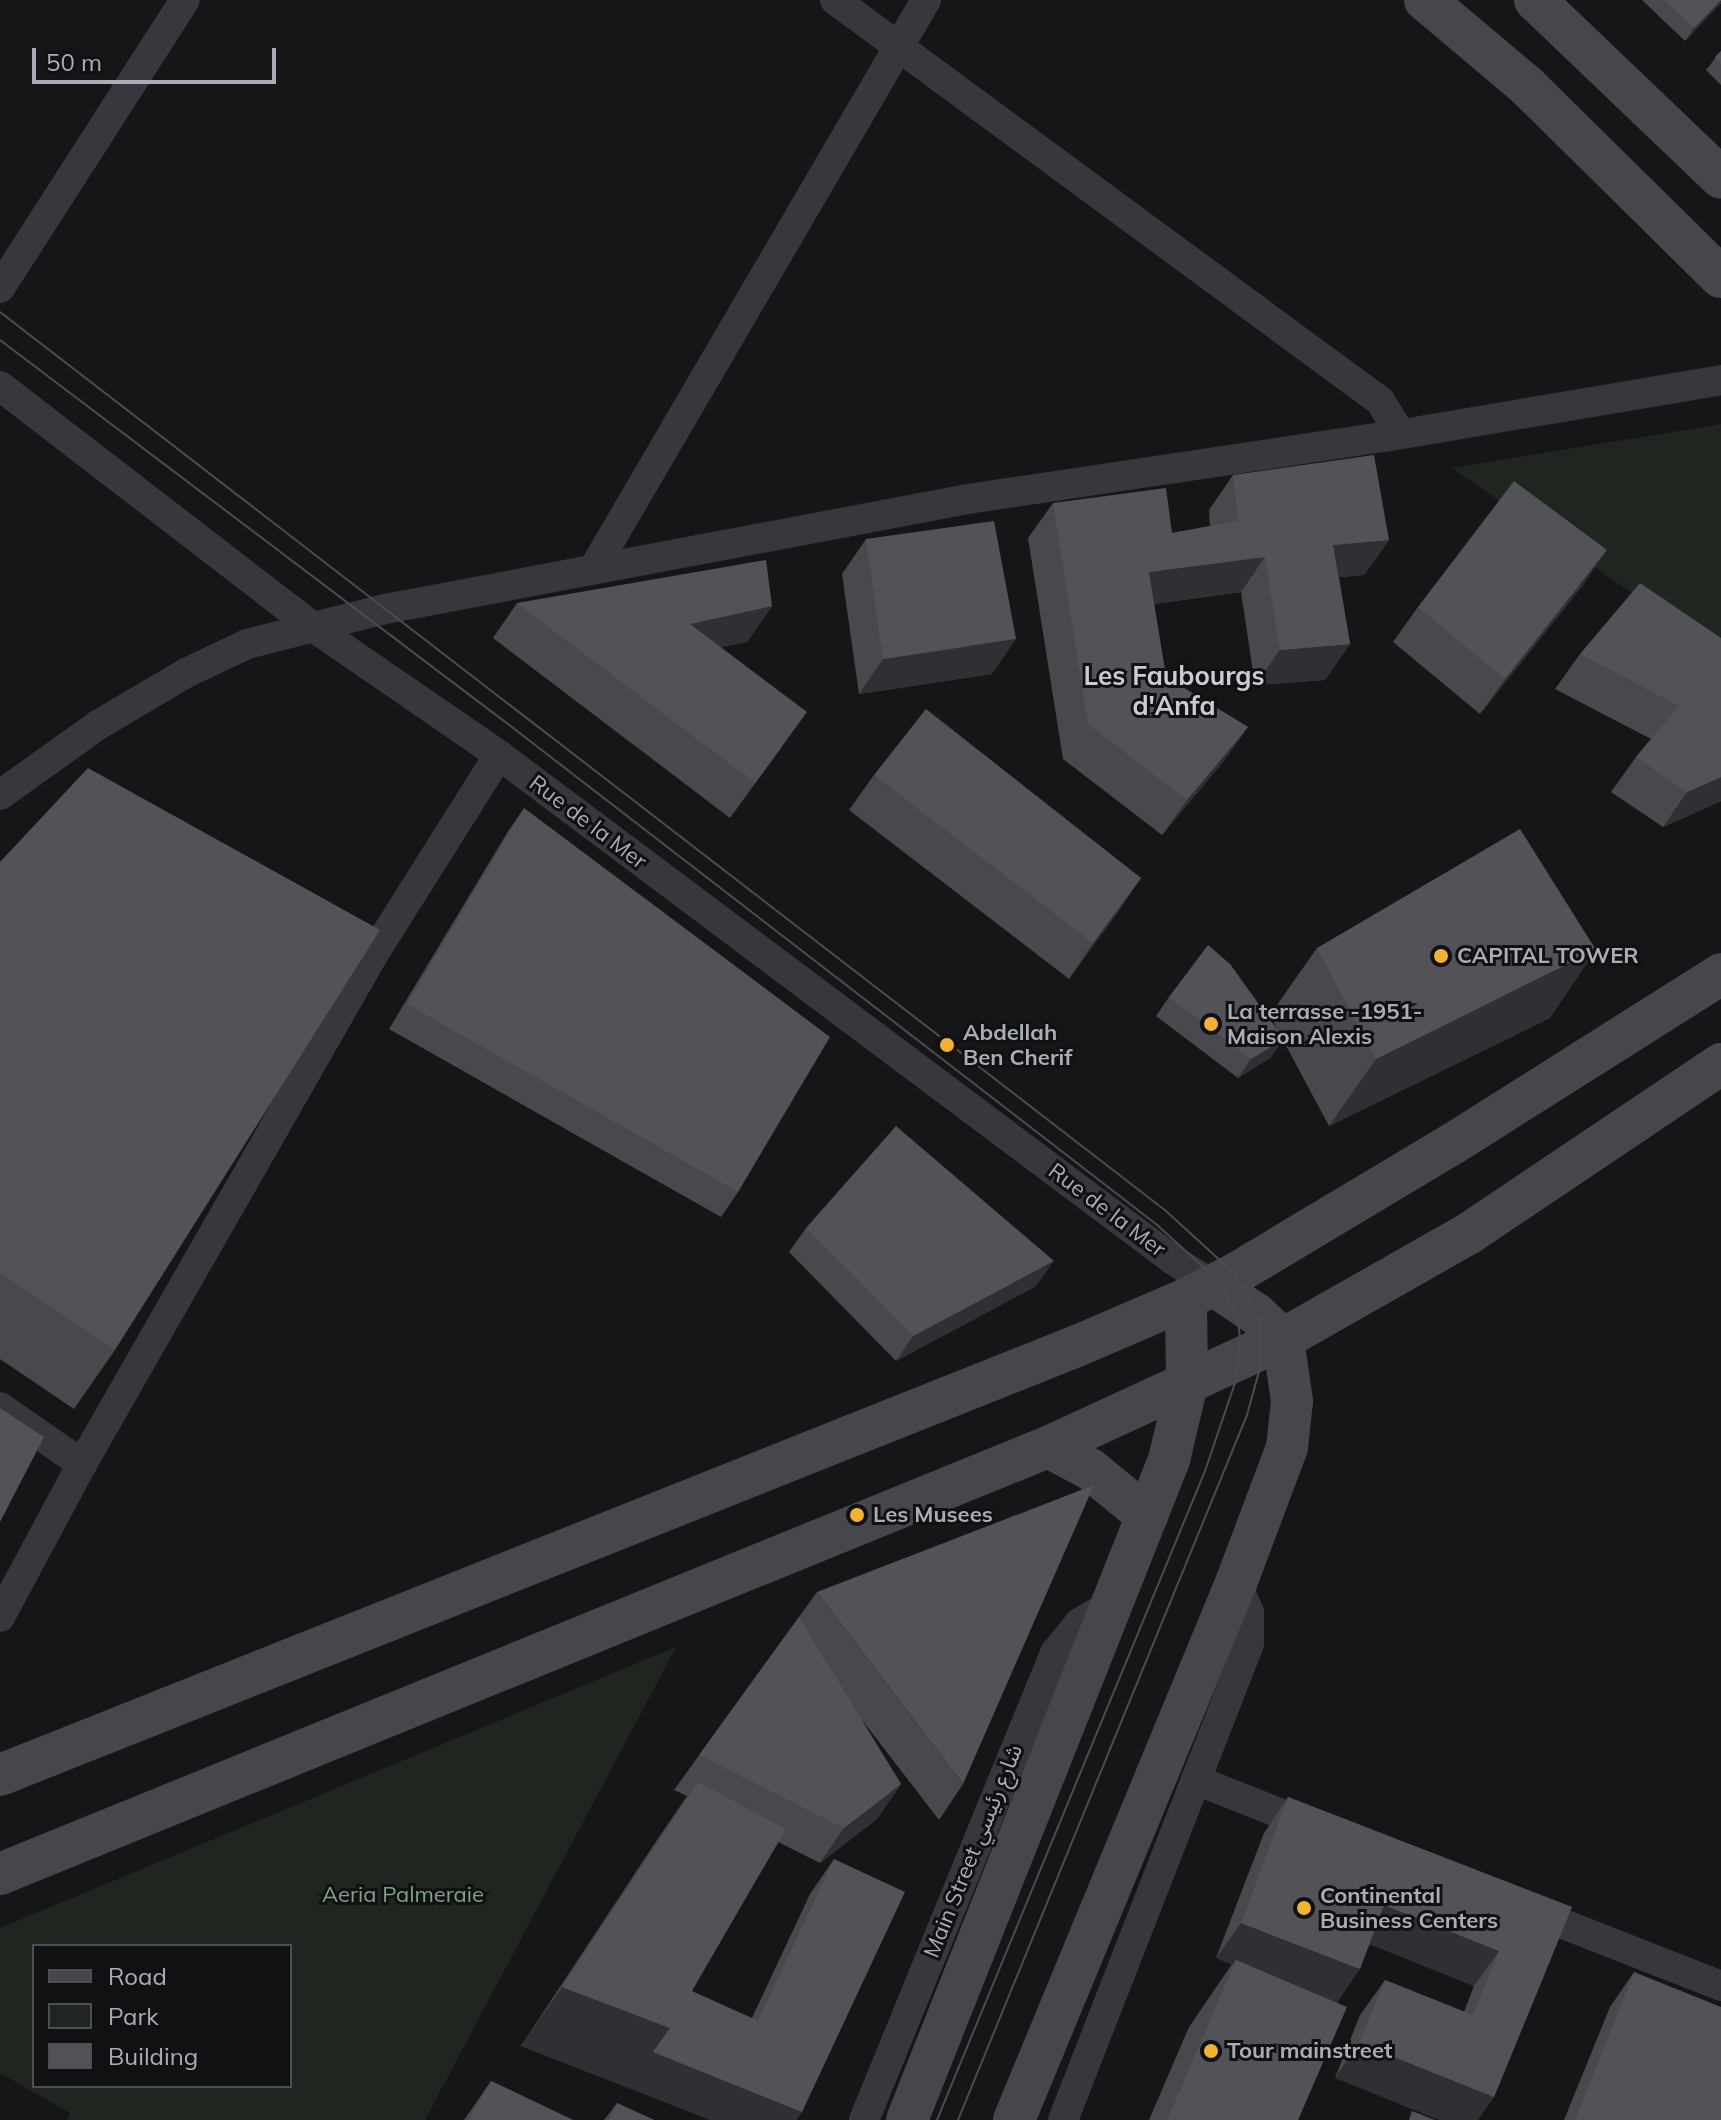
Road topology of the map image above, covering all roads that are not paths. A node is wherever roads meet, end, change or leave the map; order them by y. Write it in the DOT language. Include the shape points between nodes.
graph roads {
  1 [pos="185,0"];
  2 [pos="835,0"];
  3 [pos="926,0"];
  4 [pos="1425,0"];
  5 [pos="1535,0"];
  6 [pos="898,47"];
  7 [pos="1721,178"];
  8 [pos="1721,277"];
  9 [pos="0,288"];
  10 [pos="1721,380"];
  11 [pos="0,386"];
  12 [pos="1401,434"];
  13 [pos="594,568"];
  14 [pos="313,627"];
  15 [pos="499,755"];
  16 [pos="0,795"];
  17 [pos="1721,974"];
  18 [pos="1721,1064"];
  19 [pos="1200,1292"];
  20 [pos="1283,1339"];
  21 [pos="1187,1383"];
  22 [pos="0,1407"];
  23 [pos="1048,1447"];
  24 [pos="82,1464"];
  25 [pos="1147,1516"];
  26 [pos="1236,1583"];
  27 [pos="1112,1604"];
  28 [pos="0,1617"];
  29 [pos="0,1775"];
  30 [pos="1196,1780"];
  31 [pos="1337,1836"];
  32 [pos="0,1874"];
  33 [pos="1500,1899"];
  34 [pos="1721,1986"];
  35 [pos="864,2120"];
  36 [pos="907,2120"];
  37 [pos="1014,2120"];
  38 [pos="1063,2120"];
  1 -- 9 [label="street"];
  2 -- 6 [label="street"];
  3 -- 6 [label="street"];
  4 -- 8 [label="main road" via="1527,86"];
  5 -- 7 [label="main road"];
  6 -- 12 [label="street" via="1380,401"];
  6 -- 13 [label="street"];
  10 -- 12 [label="street"];
  11 -- 14 [label="street, Rue de la Mer"];
  12 -- 13 [label="street" via="968,499"];
  13 -- 14 [label="street"];
  14 -- 15 [label="street, Rue de la Mer"];
  14 -- 16 [label="street" via="247,644 186,673 98,725"];
  15 -- 19 [label="street, Rue de la Mer" via="1173,1260"];
  15 -- 24 [label="street" via="373,955"];
  17 -- 19 [label="main road" via="1454,1143"];
  18 -- 20 [label="main road" via="1468,1234"];
  19 -- 20 [label="main road" via="1256,1314"];
  19 -- 21 [label="main road, Main Street شارع رئيسي"];
  19 -- 29 [label="main road" via="1048,1358"];
  20 -- 21 [label="main road"];
  20 -- 26 [label="main road" via="1292,1401 1287,1447"];
  21 -- 23 [label="main road"];
  21 -- 25 [label="main road, Main Street شارع رئيسي" via="1177,1435"];
  22 -- 24 [label="street"];
  23 -- 25 [label="main road" via="1101,1476"];
  23 -- 32 [label="main road"];
  24 -- 28 [label="street"];
  25 -- 27 [label="main road, Main Street شارع رئيسي"];
  26 -- 30 [label="street" via="1249,1612 1249,1644"];
  26 -- 37 [label="main road"];
  27 -- 35 [label="street, Main Street شارع رئيسي" via="1079,1623 1051,1661"];
  27 -- 36 [label="main road, Main Street شارع رئيسي"];
  30 -- 31 [label="street"];
  30 -- 38 [label="street"];
  33 -- 34 [label="street"];
}
